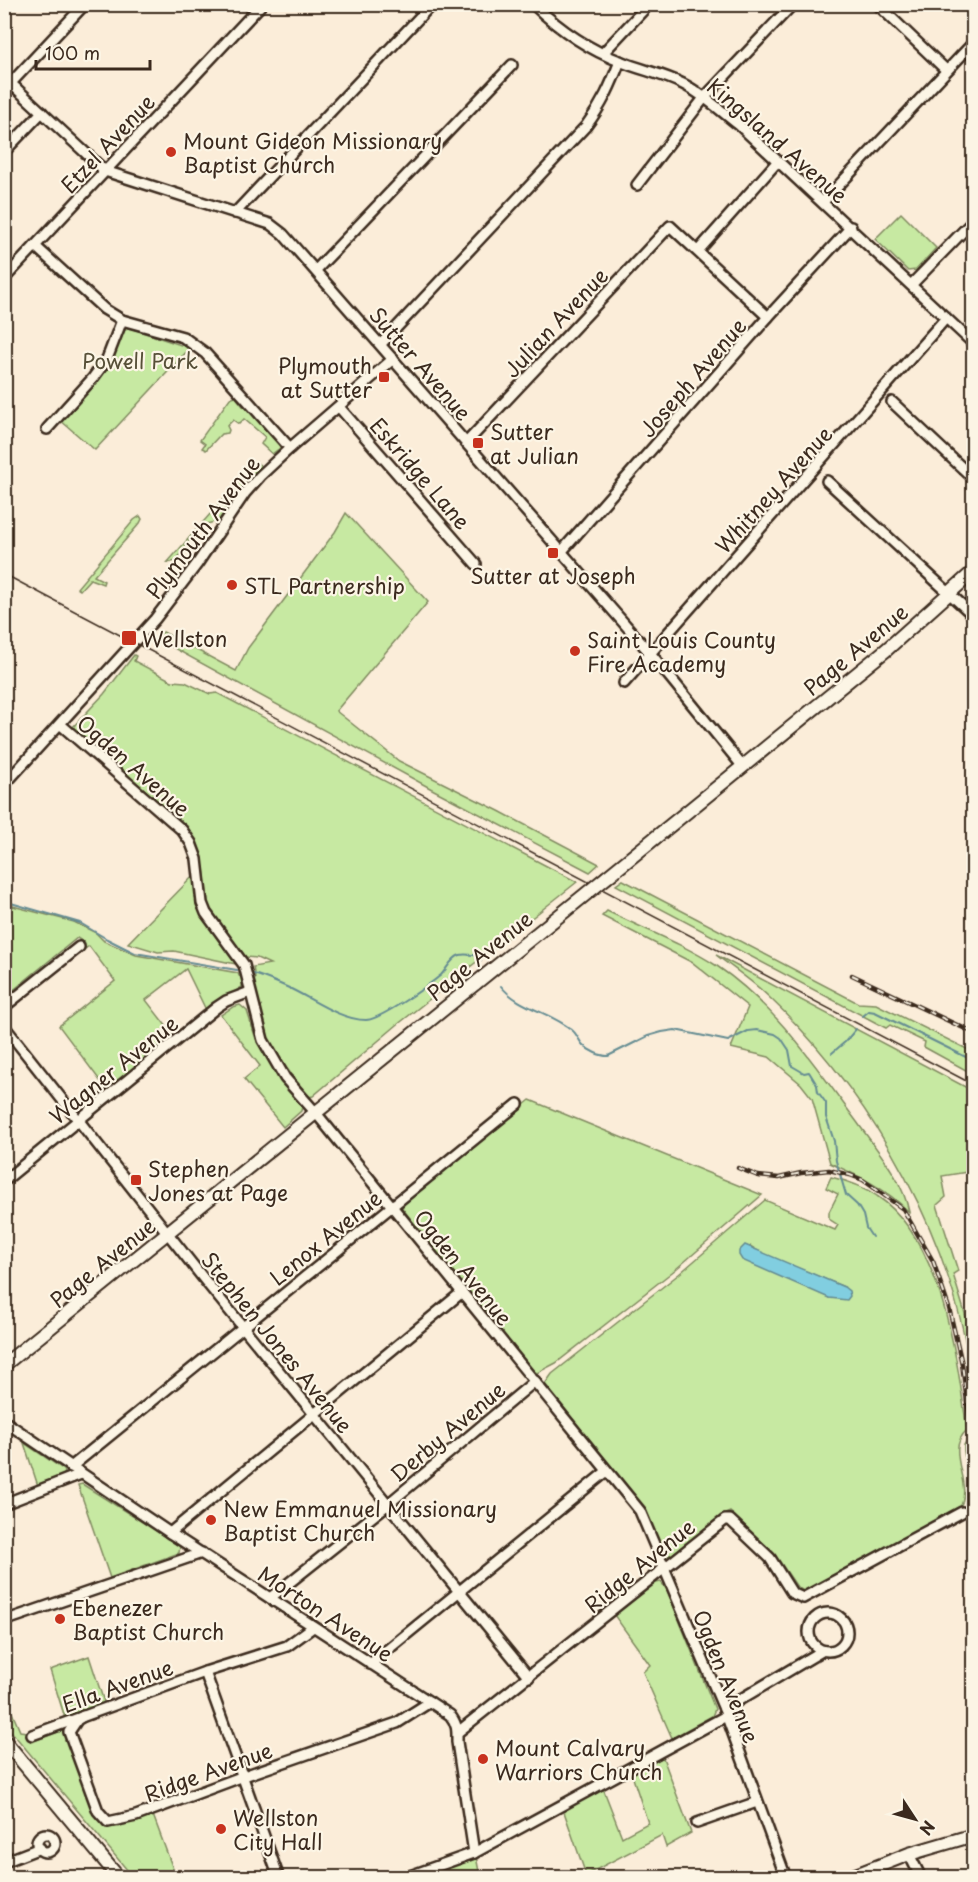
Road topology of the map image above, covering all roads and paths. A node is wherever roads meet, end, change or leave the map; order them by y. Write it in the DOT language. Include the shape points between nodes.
graph roads {
  1 [pos="85,4"];
  2 [pos="262,4"];
  3 [pos="432,4"];
  4 [pos="533,4"];
  5 [pos="648,4"];
  6 [pos="794,4"];
  7 [pos="877,4"];
  8 [pos="974,42"];
  9 [pos="603,53"];
  10 [pos="620,61"];
  11 [pos="512,65"];
  12 [pos="946,70"];
  13 [pos="8,80"];
  14 [pos="704,98"];
  15 [pos="42,112"];
  16 [pos="4,152"];
  17 [pos="777,161"];
  18 [pos="105,171"];
  19 [pos="638,185"];
  20 [pos="823,202"];
  21 [pos="235,213"];
  22 [pos="974,220"];
  23 [pos="850,227"];
  24 [pos="35,246"];
  25 [pos="698,251"];
  26 [pos="316,270"];
  27 [pos="4,279"];
  28 [pos="912,284"];
  29 [pos="768,318"];
  30 [pos="946,318"];
  31 [pos="122,320"];
  32 [pos="381,344"];
  33 [pos="974,344"];
  34 [pos="393,359"];
  35 [pos="892,402"];
  36 [pos="339,407"];
  37 [pos="47,429"];
  38 [pos="467,442"];
  39 [pos="290,448"];
  40 [pos="974,479"];
  41 [pos="827,481"];
  42 [pos="562,551"];
  43 [pos="476,564"];
  44 [pos="974,571"];
  45 [pos="950,594"];
  46 [pos="974,616"];
  47 [pos="651,654"];
  48 [pos="624,683"];
  49 [pos="60,724"];
  50 [pos="742,767"];
  51 [pos="4,785"];
  52 [pos="79,947"];
  53 [pos="250,992"];
  54 [pos="4,1007"];
  55 [pos="4,1026"];
  56 [pos="518,1104"];
  57 [pos="316,1113"];
  58 [pos="79,1120"];
  59 [pos="4,1180"];
  60 [pos="391,1206"];
  61 [pos="168,1233"];
  62 [pos="461,1293"];
  63 [pos="243,1327"];
  64 [pos="4,1365"];
  65 [pos="535,1381"];
  66 [pos="314,1415"];
  67 [pos="4,1421"];
  68 [pos="71,1467"];
  69 [pos="607,1471"];
  70 [pos="81,1474"];
  71 [pos="4,1504"];
  72 [pos="387,1505"];
  73 [pos="962,1512"];
  74 [pos="170,1533"];
  75 [pos="202,1553"];
  76 [pos="663,1568"];
  77 [pos="458,1591"];
  78 [pos="270,1598"];
  79 [pos="4,1622"];
  80 [pos="313,1627"];
  81 [pos="822,1650"];
  82 [pos="370,1664"];
  83 [pos="205,1672"];
  84 [pos="529,1677"];
  85 [pos="430,1702"];
  86 [pos="725,1713"];
  87 [pos="83,1716"];
  88 [pos="458,1732"];
  89 [pos="32,1735"];
  90 [pos="4,1740"];
  91 [pos="242,1777"];
  92 [pos="757,1802"];
  93 [pos="697,1823"];
  94 [pos="974,1835"];
  95 [pos="40,1848"];
  96 [pos="474,1853"];
  97 [pos="909,1854"];
  98 [pos="4,1862"];
  99 [pos="119,1878"];
  100 [pos="279,1878"];
  101 [pos="404,1878"];
  102 [pos="786,1878"];
  103 [pos="848,1878"];
  104 [pos="921,1878"];
  1 -- 13 [label="street"];
  2 -- 18 [label="street, Etzel Avenue"];
  3 -- 21 [label="street"];
  4 -- 9 [label="street, Kingsland Avenue" via="568,33"];
  5 -- 9 [label="street"];
  6 -- 14 [label="street"];
  7 -- 12 [label="street"];
  8 -- 12 [label="street"];
  9 -- 10 [label="street, Kingsland Avenue"];
  10 -- 14 [label="street, Kingsland Avenue" via="684,84"];
  10 -- 32 [label="street" via="600,109 586,126"];
  11 -- 26 [label="street"];
  12 -- 20 [label="street"];
  13 -- 15 [label="street, Sutter Avenue"];
  14 -- 17 [label="street, Kingsland Avenue"];
  14 -- 19 [label="street"];
  15 -- 16 [label="street"];
  15 -- 18 [label="street, Sutter Avenue"];
  17 -- 20 [label="street, Kingsland Avenue"];
  17 -- 25 [label="street"];
  18 -- 21 [label="street, Sutter Avenue"];
  18 -- 24 [label="street, Etzel Avenue"];
  20 -- 23 [label="street, Kingsland Avenue"];
  21 -- 26 [label="street, Sutter Avenue" via="277,228"];
  22 -- 28 [label="street"];
  23 -- 28 [label="street, Kingsland Avenue"];
  23 -- 29 [label="street, Joseph Avenue"];
  24 -- 27 [label="street, Etzel Avenue"];
  24 -- 31 [label="street" via="104,309"];
  25 -- 29 [label="street"];
  25 -- 38 [label="street, Julian Avenue" via="670,226"];
  26 -- 32 [label="street, Sutter Avenue"];
  28 -- 30 [label="street, Kingsland Avenue"];
  29 -- 42 [label="street, Joseph Avenue"];
  30 -- 33 [label="street, Kingsland Avenue"];
  30 -- 47 [label="street, Whitney Avenue"];
  31 -- 37 [label="street" via="107,358"];
  31 -- 39 [label="street" via="183,338 205,353"];
  32 -- 34 [label="street, Sutter Avenue"];
  34 -- 36 [label="street, Plymouth Avenue"];
  34 -- 38 [label="street, Sutter Avenue"];
  35 -- 40 [label="street"];
  36 -- 39 [label="street, Plymouth Avenue"];
  36 -- 43 [label="street, Eskridge Lane"];
  38 -- 42 [label="street, Sutter Avenue"];
  39 -- 49 [label="street, Plymouth Avenue" via="245,493 155,620"];
  41 -- 45 [label="street"];
  42 -- 47 [label="street, Sutter Avenue"];
  44 -- 45 [label="main road, Page Avenue"];
  45 -- 46 [label="street"];
  45 -- 50 [label="main road, Page Avenue"];
  47 -- 48 [label="street, Whitney Avenue"];
  47 -- 50 [label="street, Sutter Avenue"];
  49 -- 51 [label="street, Plymouth Avenue"];
  49 -- 53 [label="street, Ogden Avenue" via="170,819 191,843 197,859 202,903 242,959"];
  50 -- 57 [label="main road, Page Avenue, bridge"];
  52 -- 54 [label="street"];
  53 -- 57 [label="street, Ogden Avenue" via="262,1040 285,1078"];
  53 -- 58 [label="street, Wagner Avenue" via="222,1004"];
  55 -- 58 [label="street, Stephen Jones Avenue"];
  56 -- 60 [label="street, Lenox Avenue"];
  57 -- 60 [label="street, Ogden Avenue"];
  57 -- 61 [label="main road, Page Avenue"];
  58 -- 59 [label="street, Wagner Avenue"];
  58 -- 61 [label="street, Stephen Jones Avenue"];
  60 -- 62 [label="street, Ogden Avenue"];
  60 -- 63 [label="street, Lenox Avenue"];
  61 -- 63 [label="street, Stephen Jones Avenue"];
  61 -- 64 [label="main road, Page Avenue"];
  62 -- 65 [label="street, Ogden Avenue"];
  62 -- 66 [label="street"];
  63 -- 66 [label="street, Stephen Jones Avenue"];
  63 -- 68 [label="street, Lenox Avenue"];
  65 -- 69 [label="street, Ogden Avenue"];
  65 -- 72 [label="street, Derby Avenue"];
  66 -- 72 [label="street, Stephen Jones Avenue"];
  66 -- 74 [label="street"];
  67 -- 68 [label="street, Morton Avenue"];
  68 -- 70 [label="street, Morton Avenue"];
  69 -- 76 [label="street, Ogden Avenue" via="640,1511"];
  69 -- 77 [label="street"];
  70 -- 71 [label="street"];
  70 -- 74 [label="street, Morton Avenue"];
  72 -- 77 [label="street, Stephen Jones Avenue"];
  72 -- 78 [label="street, Derby Avenue"];
  73 -- 76 [label="street, Ridge Avenue" via="803,1598 792,1593 770,1558 730,1520"];
  74 -- 75 [label="street, Morton Avenue"];
  75 -- 78 [label="street, Morton Avenue"];
  75 -- 79 [label="street"];
  76 -- 84 [label="street, Ridge Avenue"];
  76 -- 86 [label="street, Ogden Avenue"];
  77 -- 82 [label="street"];
  77 -- 84 [label="street, Stephen Jones Avenue"];
  78 -- 80 [label="street, Morton Avenue"];
  80 -- 82 [label="street, Morton Avenue"];
  80 -- 83 [label="street, Ella Avenue" via="287,1646"];
  81 -- 81 [label="street" via="835,1650 847,1635 845,1623 835,1614 823,1613 809,1625 812,1643"];
  81 -- 86 [label="street"];
  82 -- 85 [label="street, Morton Avenue"];
  83 -- 87 [label="street, Ella Avenue"];
  83 -- 91 [label="street"];
  84 -- 88 [label="street, Ridge Avenue"];
  85 -- 88 [label="street, Morton Avenue" via="450,1715"];
  85 -- 91 [label="street, Ridge Avenue" via="397,1723"];
  86 -- 92 [label="street, Ogden Avenue"];
  86 -- 96 [label="street"];
  87 -- 89 [label="street, Ella Avenue"];
  87 -- 91 [label="street, Ridge Avenue" via="69,1732 98,1811 108,1822"];
  88 -- 96 [label="street"];
  90 -- 99 [label="main road"];
  91 -- 100 [label="street"];
  92 -- 93 [label="street"];
  92 -- 102 [label="street, Ogden Avenue"];
  94 -- 97 [label="main road"];
  95 -- 98 [label="street"];
  96 -- 101 [label="street"];
  97 -- 103 [label="main road"];
  97 -- 104 [label="street"];
}
